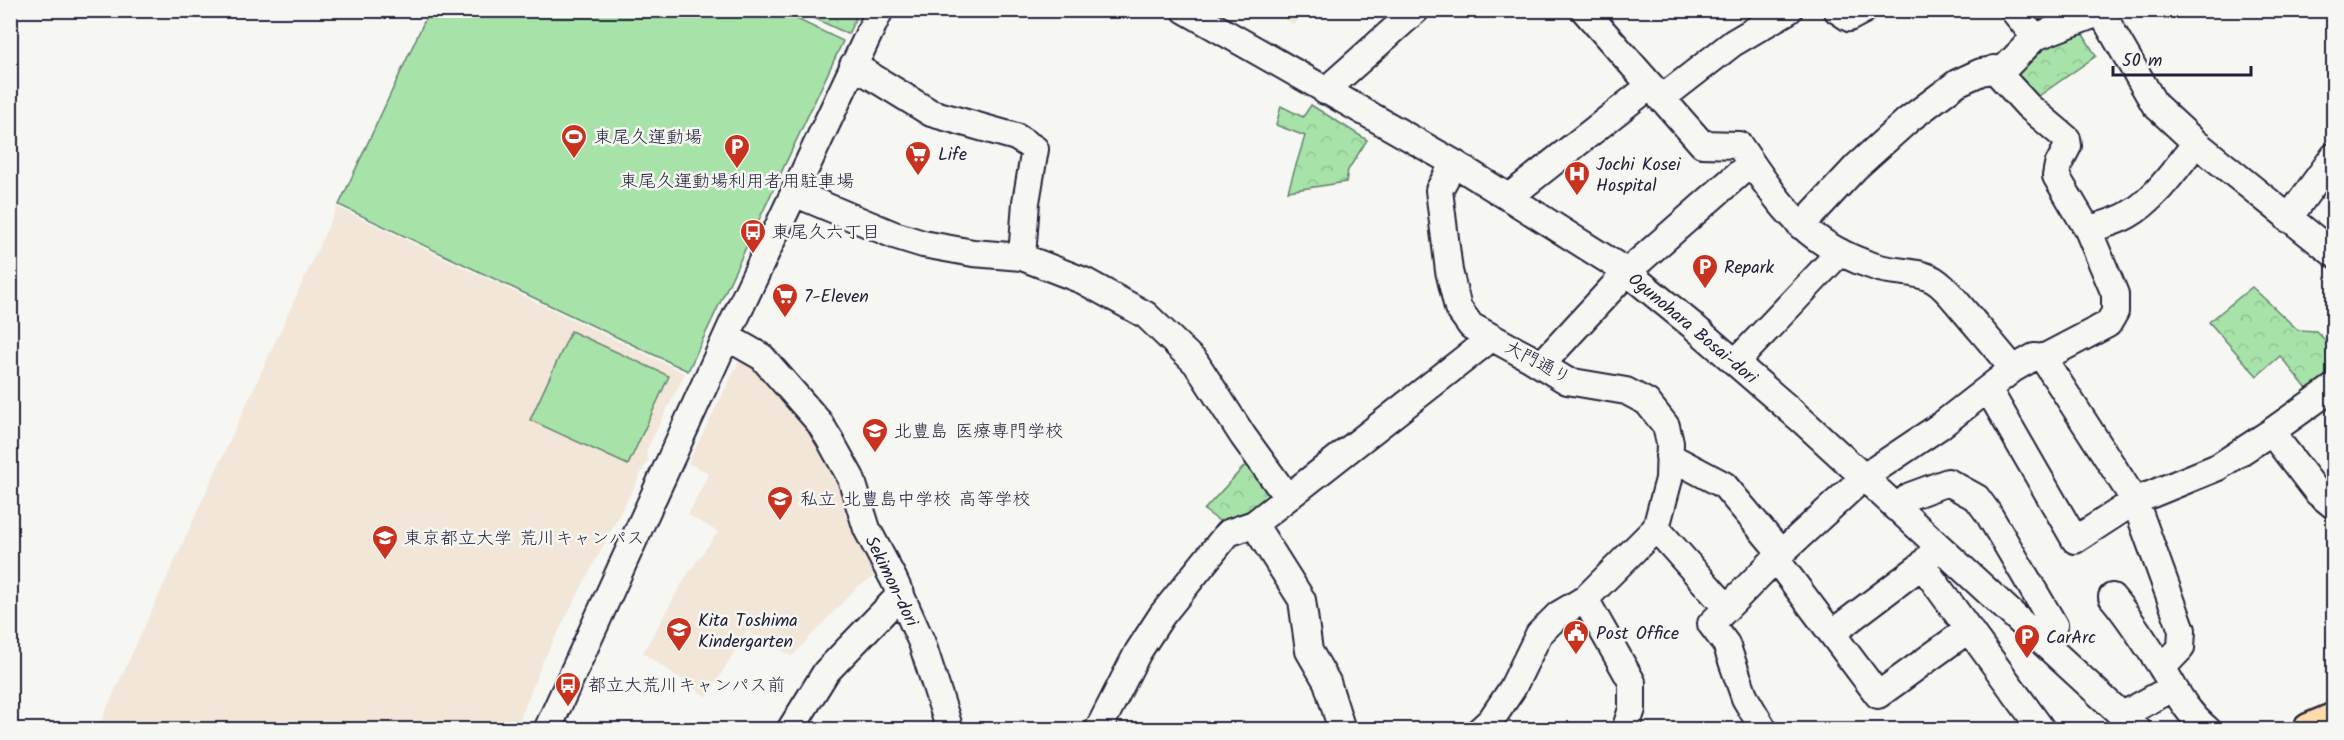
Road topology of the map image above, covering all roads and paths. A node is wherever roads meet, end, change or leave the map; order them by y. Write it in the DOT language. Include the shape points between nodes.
graph roads {
  1 [pos="880,10"];
  2 [pos="1185,10"];
  3 [pos="1416,10"];
  4 [pos="1584,10"];
  5 [pos="1789,10"];
  6 [pos="1837,10"];
  7 [pos="1864,10"];
  8 [pos="2013,10"];
  9 [pos="2035,36"];
  10 [pos="853,66"];
  11 [pos="1994,69"];
  12 [pos="1325,91"];
  13 [pos="1656,92"];
  14 [pos="2196,143"];
  15 [pos="2334,156"];
  16 [pos="1454,163"];
  17 [pos="1751,163"];
  18 [pos="794,193"];
  19 [pos="1509,197"];
  20 [pos="2288,219"];
  21 [pos="1801,226"];
  22 [pos="2088,230"];
  23 [pos="1840,252"];
  24 [pos="2334,254"];
  25 [pos="1022,257"];
  26 [pos="1627,272"];
  27 [pos="727,337"];
  28 [pos="1491,338"];
  29 [pos="2043,357"];
  30 [pos="1736,362"];
  31 [pos="1541,365"];
  32 [pos="2013,369"];
  33 [pos="2334,387"];
  34 [pos="1988,389"];
  35 [pos="2271,432"];
  36 [pos="1669,456"];
  37 [pos="1864,477"];
  38 [pos="1287,497"];
  39 [pos="2135,501"];
  40 [pos="2334,506"];
  41 [pos="1896,508"];
  42 [pos="1254,524"];
  43 [pos="1656,528"];
  44 [pos="1939,545"];
  45 [pos="1778,556"];
  46 [pos="1922,565"];
  47 [pos="901,594"];
  48 [pos="2112,597"];
  49 [pos="1585,599"];
  50 [pos="1727,608"];
  51 [pos="1969,629"];
  52 [pos="1832,633"];
  53 [pos="2043,641"];
  54 [pos="2167,678"];
  55 [pos="2334,720"];
  56 [pos="2130,722"];
  57 [pos="547,729"];
  58 [pos="790,729"];
  59 [pos="950,729"];
  60 [pos="1098,729"];
  61 [pos="1342,729"];
  62 [pos="1480,729"];
  63 [pos="1625,729"];
  64 [pos="1764,729"];
  65 [pos="2042,729"];
  66 [pos="2208,729"];
  67 [pos="2310,729"];
  1 -- 10 [label="street"];
  2 -- 12 [label="street, Ogunohara Bosai-dori"];
  3 -- 12 [label="street"];
  4 -- 13 [label="street"];
  5 -- 13 [label="street"];
  6 -- 7 [label="street" via="1849,18"];
  8 -- 9 [label="street"];
  9 -- 11 [label="street" via="2005,68"];
  9 -- 14 [label="street" via="2101,12 2156,105"];
  10 -- 18 [label="street"];
  10 -- 25 [label="street" via="931,113 1016,138 1035,149"];
  11 -- 21 [label="street" via="1957,82 1908,120 1856,167"];
  11 -- 22 [label="street" via="2028,106 2067,138 2068,146 2056,176"];
  12 -- 16 [label="street, Ogunohara Bosai-dori"];
  13 -- 17 [label="street" via="1702,144 1739,145"];
  13 -- 19 [label="street"];
  14 -- 20 [label="street"];
  14 -- 22 [label="street" via="2145,202 2128,215"];
  15 -- 20 [label="street"];
  16 -- 19 [label="street, Ogunohara Bosai-dori"];
  16 -- 28 [label="street, 大門通り" via="1439,190 1449,271 1458,308 1472,326"];
  17 -- 21 [label="street"];
  17 -- 26 [label="street"];
  18 -- 25 [label="street" via="923,244"];
  18 -- 27 [label="street"];
  19 -- 26 [label="street, Ogunohara Bosai-dori"];
  20 -- 24 [label="street"];
  21 -- 23 [label="street"];
  22 -- 29 [label="street" via="2115,294 2115,312 2108,324"];
  23 -- 30 [label="street"];
  23 -- 32 [label="street" via="1877,267 1933,280 1948,292"];
  25 -- 38 [label="street" via="1084,281 1146,315 1168,334 1196,363"];
  26 -- 30 [label="street, Ogunohara Bosai-dori"];
  26 -- 31 [label="street"];
  27 -- 47 [label="street, Sekimon-dori" via="762,357 819,422 851,478 867,529"];
  27 -- 57 [label="street"];
  28 -- 31 [label="street, 大門通り"];
  28 -- 38 [label="street"];
  29 -- 32 [label="street" via="2034,357"];
  29 -- 39 [label="street"];
  30 -- 37 [label="street, Ogunohara Bosai-dori"];
  31 -- 36 [label="street, 大門通り" via="1567,381 1626,391 1647,402 1666,426"];
  32 -- 34 [label="street"];
  33 -- 35 [label="street"];
  34 -- 37 [label="street"];
  34 -- 39 [label="street" via="2075,540"];
  35 -- 39 [label="street" via="2218,467"];
  35 -- 40 [label="street" via="2318,493"];
  36 -- 43 [label="street, 大門通り" via="1669,479"];
  36 -- 45 [label="street" via="1724,485"];
  37 -- 41 [label="street, Ogunohara Bosai-dori"];
  37 -- 45 [label="street"];
  38 -- 42 [label="street"];
  39 -- 54 [label="street" via="2182,630 2181,648"];
  41 -- 44 [label="street, Ogunohara Bosai-dori"];
  41 -- 53 [label="street" via="1910,496 1948,482 1977,498 2054,625"];
  42 -- 60 [label="street" via="1228,533 1162,615"];
  42 -- 61 [label="street" via="1302,600 1309,651 1327,682"];
  43 -- 49 [label="street"];
  43 -- 50 [label="street"];
  44 -- 46 [label="street"];
  44 -- 53 [label="street, Ogunohara Bosai-dori"];
  45 -- 50 [label="street"];
  45 -- 52 [label="street"];
  46 -- 51 [label="street"];
  46 -- 52 [label="street"];
  47 -- 58 [label="street" via="826,672"];
  47 -- 59 [label="street, Sekimon-dori"];
  48 -- 54 [label="street"];
  49 -- 62 [label="street" via="1558,615 1539,634 1512,689"];
  49 -- 63 [label="street" via="1632,682 1632,709"];
  50 -- 64 [label="street" via="1711,624 1726,644 1745,698"];
  51 -- 52 [label="street" via="1878,694"];
  51 -- 65 [label="street"];
  53 -- 56 [label="street, Ogunohara Bosai-dori"];
  54 -- 56 [label="street"];
  54 -- 66 [label="street"];
  55 -- 67 [label="main road"];
}
